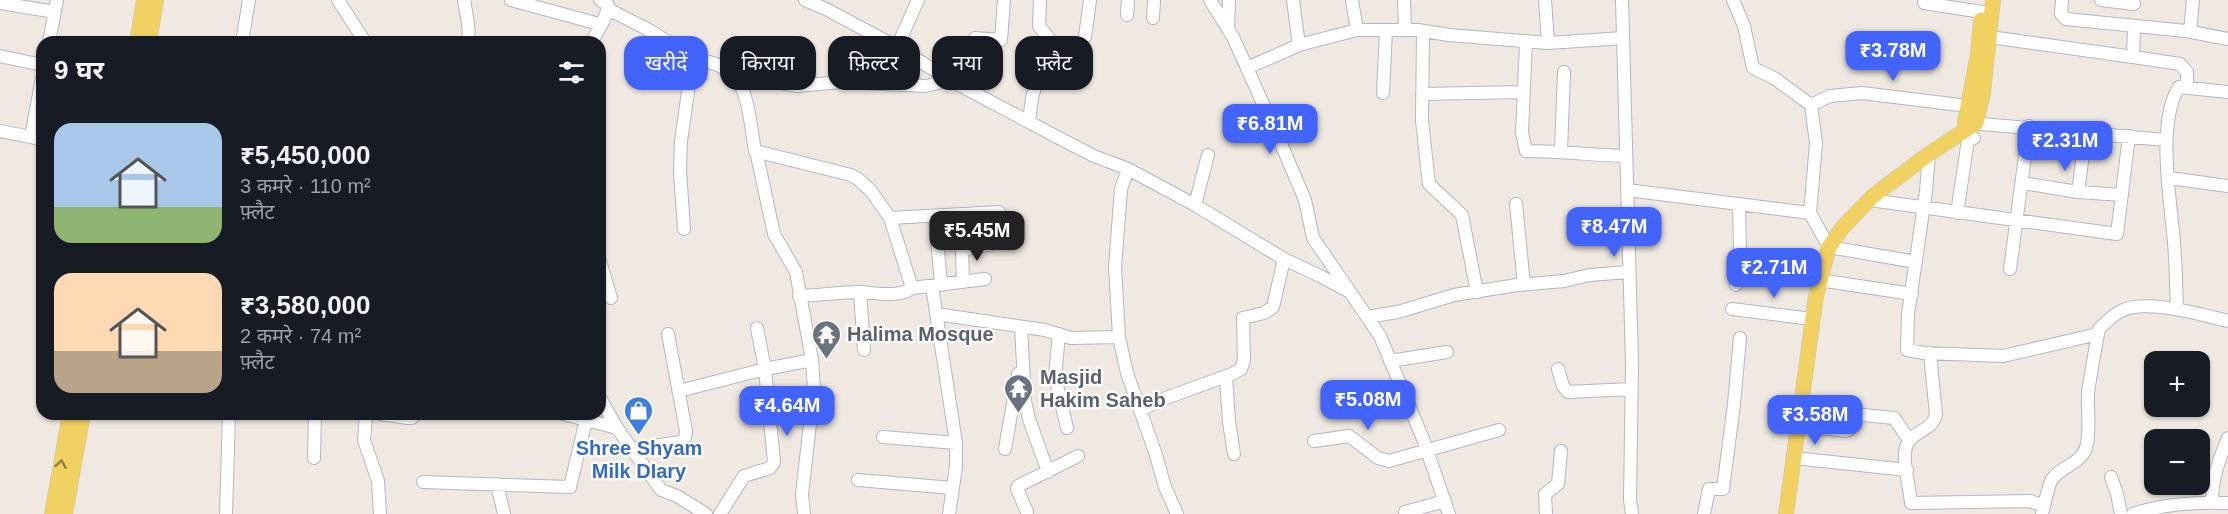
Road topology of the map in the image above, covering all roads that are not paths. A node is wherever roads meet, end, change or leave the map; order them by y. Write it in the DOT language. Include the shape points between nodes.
graph roads {
  1 [pos="144,0"];
  2 [pos="156,0"];
  3 [pos="249,0"];
  4 [pos="338,0"];
  5 [pos="464,0"];
  6 [pos="511,0"];
  7 [pos="805,0"];
  8 [pos="918,0"];
  9 [pos="1004,0"];
  10 [pos="1040,0"];
  11 [pos="1090,0"];
  12 [pos="1128,0"];
  13 [pos="1154,0"];
  14 [pos="1210,0"];
  15 [pos="1229,0"];
  16 [pos="1293,0"];
  17 [pos="1352,0"];
  18 [pos="1404,0"];
  19 [pos="1545,0"];
  20 [pos="1622,0"];
  21 [pos="1733,0"];
  22 [pos="1993,0"];
  23 [pos="2062,0"];
  24 [pos="2101,0"];
  25 [pos="2193,0"];
  26 [pos="2134,2"];
  27 [pos="0,3"];
  28 [pos="1924,3"];
  29 [pos="604,5"];
  30 [pos="56,6"];
  31 [pos="1982,6"];
  32 [pos="1127,15"];
  33 [pos="1153,18"];
  34 [pos="599,24"];
  35 [pos="2133,26"];
  36 [pos="1228,30"];
  37 [pos="1357,30"];
  38 [pos="1386,30"];
  39 [pos="1405,30"];
  40 [pos="1423,31"];
  41 [pos="2190,32"];
  42 [pos="50,36"];
  43 [pos="138,36"];
  44 [pos="150,36"];
  45 [pos="244,36"];
  46 [pos="361,36"];
  47 [pos="469,36"];
  48 [pos="594,36"];
  49 [pos="658,36"];
  50 [pos="876,36"];
  51 [pos="902,36"];
  52 [pos="1000,36"];
  53 [pos="1085,36"];
  54 [pos="1990,37"];
  55 [pos="1623,38"];
  56 [pos="2228,39"];
  57 [pos="1526,42"];
  58 [pos="1548,43"];
  59 [pos="1299,45"];
  60 [pos="0,56"];
  61 [pos="2133,57"];
  62 [pos="36,64"];
  63 [pos="1247,68"];
  64 [pos="1564,72"];
  65 [pos="932,84"];
  66 [pos="816,85"];
  67 [pos="2187,88"];
  68 [pos="688,90"];
  69 [pos="743,90"];
  70 [pos="969,90"];
  71 [pos="1523,92"];
  72 [pos="2228,92"];
  73 [pos="1383,93"];
  74 [pos="1422,94"];
  75 [pos="1811,105"];
  76 [pos="1974,107"];
  77 [pos="1029,121"];
  78 [pos="2029,126"];
  79 [pos="1970,128"];
  80 [pos="0,131"];
  81 [pos="2086,132"];
  82 [pos="2128,136"];
  83 [pos="36,138"];
  84 [pos="2166,140"];
  85 [pos="756,151"];
  86 [pos="1562,151"];
  87 [pos="1929,153"];
  88 [pos="1208,155"];
  89 [pos="1626,156"];
  90 [pos="1128,169"];
  91 [pos="2169,178"];
  92 [pos="2023,183"];
  93 [pos="2228,186"];
  94 [pos="1627,190"];
  95 [pos="2078,192"];
  96 [pos="2122,195"];
  97 [pos="1870,200"];
  98 [pos="1516,204"];
  99 [pos="1739,204"];
  100 [pos="1195,205"];
  101 [pos="1923,208"];
  102 [pos="999,212"];
  103 [pos="1810,213"];
  104 [pos="1957,213"];
  105 [pos="935,216"];
  106 [pos="890,218"];
  107 [pos="2017,220"];
  108 [pos="684,229"];
  109 [pos="992,244"];
  110 [pos="1829,247"];
  111 [pos="1284,259"];
  112 [pos="1916,262"];
  113 [pos="2010,269"];
  114 [pos="1629,272"];
  115 [pos="985,279"];
  116 [pos="1820,280"];
  117 [pos="606,281"];
  118 [pos="963,282"];
  119 [pos="937,285"];
  120 [pos="1524,285"];
  121 [pos="1736,285"];
  122 [pos="912,288"];
  123 [pos="860,292"];
  124 [pos="1350,292"];
  125 [pos="1476,292"];
  126 [pos="1912,294"];
  127 [pos="799,296"];
  128 [pos="611,298"];
  129 [pos="1732,309"];
  130 [pos="2177,309"];
  131 [pos="936,314"];
  132 [pos="1368,317"];
  133 [pos="1812,319"];
  134 [pos="2228,321"];
  135 [pos="1021,327"];
  136 [pos="757,328"];
  137 [pos="668,334"];
  138 [pos="1059,334"];
  139 [pos="2098,334"];
  140 [pos="1119,337"];
  141 [pos="1740,338"];
  142 [pos="864,350"];
  143 [pos="1447,352"];
  144 [pos="1930,353"];
  145 [pos="812,360"];
  146 [pos="1022,361"];
  147 [pos="1390,361"];
  148 [pos="765,369"];
  149 [pos="1558,369"];
  150 [pos="1226,377"];
  151 [pos="1632,389"];
  152 [pos="679,391"];
  153 [pos="606,409"];
  154 [pos="1140,410"];
  155 [pos="69,420"];
  156 [pos="82,420"];
  157 [pos="229,420"];
  158 [pos="315,420"];
  159 [pos="366,420"];
  160 [pos="586,420"];
  161 [pos="1798,425"];
  162 [pos="617,428"];
  163 [pos="1067,428"];
  164 [pos="1500,430"];
  165 [pos="883,437"];
  166 [pos="2228,438"];
  167 [pos="1909,440"];
  168 [pos="1314,441"];
  169 [pos="956,443"];
  170 [pos="632,449"];
  171 [pos="1005,449"];
  172 [pos="1427,450"];
  173 [pos="1561,451"];
  174 [pos="1234,454"];
  175 [pos="1078,456"];
  176 [pos="314,458"];
  177 [pos="1794,459"];
  178 [pos="1907,470"];
  179 [pos="1048,472"];
  180 [pos="2111,477"];
  181 [pos="858,480"];
  182 [pos="423,482"];
  183 [pos="497,484"];
  184 [pos="953,488"];
  185 [pos="1445,501"];
  186 [pos="2212,502"];
  187 [pos="2228,503"];
  188 [pos="2043,510"];
  189 [pos="1027,512"];
  190 [pos="1405,512"];
  191 [pos="52,514"];
  192 [pos="65,514"];
  193 [pos="226,514"];
  194 [pos="380,514"];
  195 [pos="504,514"];
  196 [pos="706,514"];
  197 [pos="720,514"];
  198 [pos="804,514"];
  199 [pos="949,514"];
  200 [pos="1177,514"];
  201 [pos="1449,514"];
  202 [pos="1546,514"];
  203 [pos="1632,514"];
  204 [pos="1704,514"];
  205 [pos="1786,514"];
  206 [pos="2121,514"];
  207 [pos="2133,514"];
  1 -- 43 [label="main road"];
  2 -- 44 [label="main road"];
  3 -- 45 [label="street"];
  4 -- 46 [label="street"];
  5 -- 47 [label="street"];
  6 -- 34 [label="street"];
  7 -- 50 [label="street"];
  8 -- 51 [label="street"];
  9 -- 52 [label="street"];
  10 -- 77 [label="street" via="1039,26 1050,40 1050,53 1047,66 1039,72"];
  11 -- 53 [label="street"];
  12 -- 32 [label="street"];
  13 -- 33 [label="street"];
  14 -- 36 [label="street"];
  15 -- 36 [label="street"];
  16 -- 59 [label="street"];
  17 -- 37 [label="street"];
  18 -- 39 [label="street"];
  19 -- 58 [label="street"];
  20 -- 55 [label="street"];
  21 -- 75 [label="street" via="1744,26 1753,68"];
  22 -- 54 [label="main road"];
  23 -- 35 [label="street" via="2061,14 2066,19"];
  24 -- 26 [label="street"];
  25 -- 41 [label="street"];
  26 -- 35 [label="street"];
  27 -- 30 [label="street"];
  28 -- 31 [label="street"];
  29 -- 34 [label="street" via="604,20"];
  29 -- 49 [label="street"];
  30 -- 42 [label="street"];
  31 -- 76 [label="main road"];
  34 -- 48 [label="street"];
  35 -- 41 [label="street"];
  35 -- 61 [label="street"];
  36 -- 63 [label="street"];
  37 -- 38 [label="street"];
  37 -- 59 [label="street"];
  38 -- 39 [label="street"];
  38 -- 73 [label="street"];
  39 -- 40 [label="street"];
  40 -- 57 [label="street"];
  40 -- 74 [label="street"];
  41 -- 56 [label="street"];
  54 -- 61 [label="street"];
  54 -- 76 [label="main road"];
  55 -- 58 [label="street"];
  55 -- 89 [label="street"];
  57 -- 58 [label="street"];
  57 -- 71 [label="street"];
  59 -- 63 [label="street"];
  60 -- 62 [label="street"];
  61 -- 67 [label="street" via="2180,64 2187,72"];
  63 -- 124 [label="street" via="1305,200 1313,238"];
  64 -- 86 [label="street"];
  65 -- 66 [label="street"];
  67 -- 72 [label="street"];
  67 -- 84 [label="street" via="2179,87 2173,97"];
  68 -- 108 [label="street" via="680,171"];
  69 -- 85 [label="street"];
  70 -- 77 [label="street"];
  71 -- 74 [label="street"];
  71 -- 86 [label="street" via="1522,133 1527,151"];
  74 -- 125 [label="street" via="1429,184 1462,215"];
  75 -- 76 [label="street" via="1830,96 1862,93"];
  75 -- 103 [label="street" via="1816,143"];
  76 -- 79 [label="main road"];
  77 -- 90 [label="street" via="1094,156"];
  78 -- 79 [label="street"];
  78 -- 81 [label="street"];
  78 -- 92 [label="street"];
  79 -- 87 [label="main road"];
  79 -- 104 [label="street"];
  80 -- 83 [label="street"];
  81 -- 82 [label="street"];
  81 -- 95 [label="street"];
  82 -- 84 [label="street"];
  82 -- 96 [label="street"];
  84 -- 91 [label="street"];
  85 -- 106 [label="street" via="858,179"];
  85 -- 127 [label="street" via="770,222 794,265"];
  86 -- 89 [label="street"];
  87 -- 97 [label="main road"];
  87 -- 101 [label="street"];
  88 -- 100 [label="street"];
  89 -- 94 [label="street"];
  90 -- 100 [label="street"];
  90 -- 140 [label="street" via="1121,189 1115,267"];
  91 -- 93 [label="street"];
  91 -- 130 [label="street"];
  92 -- 95 [label="street"];
  92 -- 107 [label="street"];
  94 -- 99 [label="street"];
  94 -- 114 [label="street"];
  95 -- 96 [label="street"];
  96 -- 107 [label="street" via="2117,234"];
  97 -- 101 [label="street"];
  97 -- 110 [label="main road"];
  98 -- 120 [label="street"];
  99 -- 103 [label="street"];
  99 -- 121 [label="street"];
  100 -- 111 [label="street"];
  101 -- 104 [label="street"];
  101 -- 112 [label="street"];
  102 -- 105 [label="street"];
  103 -- 110 [label="street"];
  104 -- 107 [label="street"];
  105 -- 106 [label="street"];
  105 -- 119 [label="street"];
  106 -- 122 [label="street"];
  107 -- 113 [label="street"];
  109 -- 118 [label="street" via="962,250"];
  110 -- 112 [label="street"];
  110 -- 116 [label="main road"];
  111 -- 124 [label="street"];
  111 -- 150 [label="street" via="1273,307 1243,318 1244,360 1241,369"];
  112 -- 126 [label="street"];
  114 -- 120 [label="street"];
  114 -- 151 [label="street"];
  115 -- 118 [label="street"];
  116 -- 126 [label="street"];
  116 -- 133 [label="main road"];
  117 -- 128 [label="street"];
  118 -- 119 [label="street"];
  119 -- 122 [label="street"];
  119 -- 131 [label="street"];
  120 -- 125 [label="street"];
  122 -- 123 [label="street" via="880,294"];
  123 -- 127 [label="street"];
  123 -- 142 [label="street"];
  124 -- 132 [label="street"];
  125 -- 132 [label="street"];
  126 -- 144 [label="street" via="1906,350"];
  127 -- 145 [label="street"];
  129 -- 133 [label="street"];
  130 -- 134 [label="street"];
  130 -- 139 [label="street" via="2128,308 2106,322"];
  131 -- 135 [label="street"];
  131 -- 169 [label="street"];
  132 -- 147 [label="street"];
  133 -- 161 [label="main road"];
  135 -- 138 [label="street"];
  135 -- 146 [label="street"];
  136 -- 148 [label="street"];
  137 -- 152 [label="street"];
  138 -- 140 [label="street" via="1075,339"];
  138 -- 163 [label="street" via="1055,376"];
  139 -- 144 [label="street" via="2003,356"];
  139 -- 188 [label="street" via="2088,395 2086,447 2082,457 2050,481"];
  140 -- 154 [label="street" via="1126,373"];
  141 -- 204 [label="street" via="1723,489 1709,489"];
  143 -- 147 [label="street"];
  144 -- 167 [label="street" via="1935,421"];
  145 -- 148 [label="street"];
  145 -- 198 [label="street" via="814,389 802,494"];
  146 -- 171 [label="street"];
  146 -- 179 [label="street" via="1027,411"];
  147 -- 172 [label="street"];
  148 -- 152 [label="street"];
  148 -- 197 [label="street" via="773,466 744,476"];
  149 -- 151 [label="street" via="1568,392"];
  150 -- 154 [label="street"];
  150 -- 174 [label="street"];
  151 -- 203 [label="street"];
  152 -- 170 [label="street" via="685,438 681,442"];
  153 -- 162 [label="street"];
  154 -- 200 [label="street"];
  191 -- 155 [label="main road, one-way"];
  156 -- 192 [label="main road"];
  157 -- 193 [label="street"];
  158 -- 176 [label="street"];
  159 -- 194 [label="street" via="364,440 378,481"];
  160 -- 162 [label="street"];
  160 -- 183 [label="street" via="570,487"];
  161 -- 167 [label="street" via="1848,431 1853,414 1890,418 1896,420"];
  161 -- 177 [label="main road"];
  162 -- 170 [label="street"];
  164 -- 172 [label="street"];
  165 -- 169 [label="street"];
  166 -- 186 [label="street" via="2218,461"];
  167 -- 178 [label="street" via="1904,458"];
  168 -- 172 [label="street" via="1349,436 1378,458 1389,461"];
  169 -- 184 [label="street"];
  170 -- 196 [label="street" via="661,489"];
  172 -- 185 [label="street"];
  173 -- 202 [label="street" via="1558,484 1545,494"];
  175 -- 179 [label="street"];
  177 -- 178 [label="street"];
  177 -- 205 [label="main road"];
  178 -- 188 [label="street" via="1911,503 2031,501"];
  179 -- 189 [label="street" via="1017,487"];
  180 -- 206 [label="street"];
  181 -- 184 [label="street"];
  182 -- 183 [label="street"];
  183 -- 195 [label="street"];
  184 -- 199 [label="street"];
  185 -- 190 [label="street"];
  185 -- 201 [label="street"];
  186 -- 187 [label="street"];
  186 -- 207 [label="street"];
}
